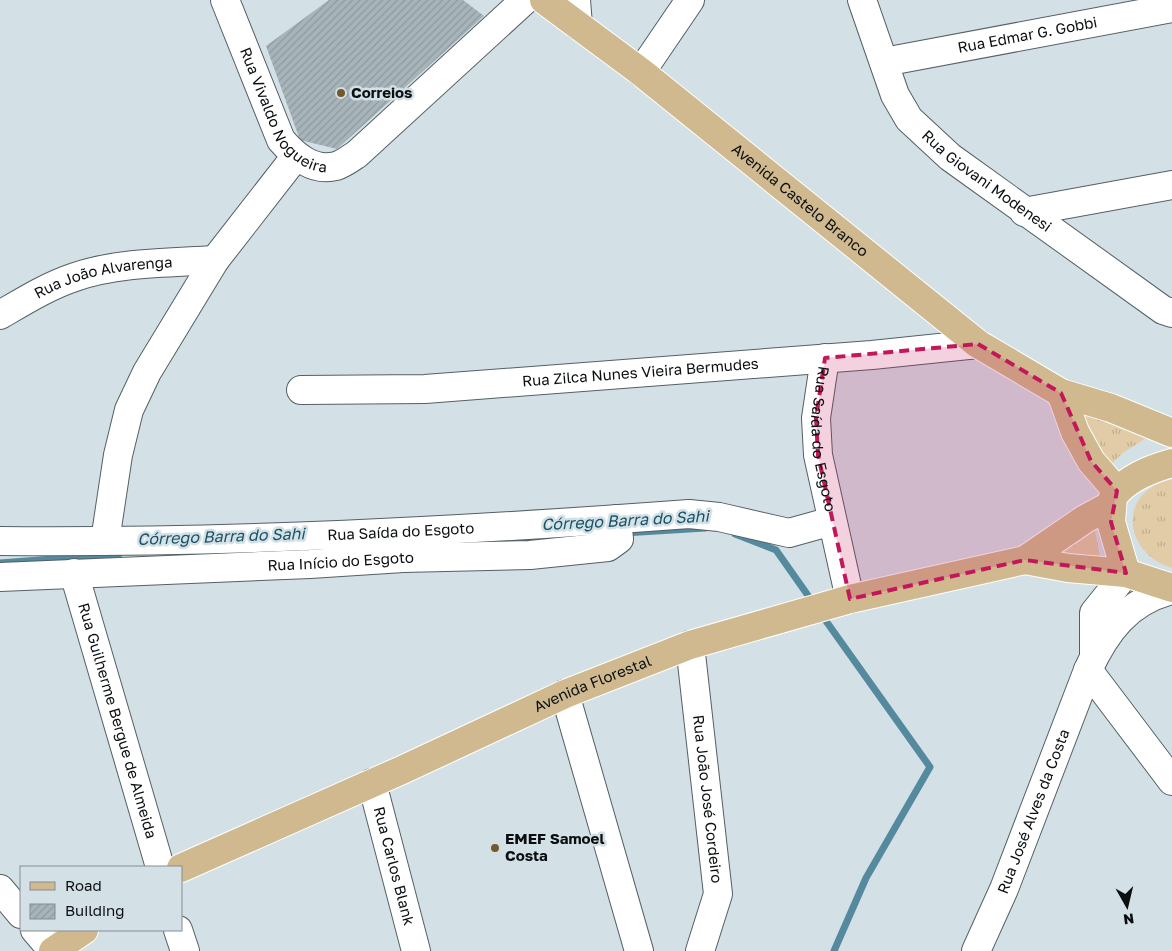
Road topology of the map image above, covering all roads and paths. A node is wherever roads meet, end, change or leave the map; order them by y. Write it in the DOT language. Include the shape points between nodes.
graph roads {
  1 [pos="225,0"];
  2 [pos="525,0"];
  3 [pos="544,0"];
  4 [pos="690,0"];
  5 [pos="862,0"];
  6 [pos="1161,6"];
  7 [pos="577,13"];
  8 [pos="884,62"];
  9 [pos="641,72"];
  10 [pos="296,156"];
  11 [pos="1172,185"];
  12 [pos="1024,212"];
  13 [pos="215,260"];
  14 [pos="1172,313"];
  15 [pos="0,315"];
  16 [pos="978,344"];
  17 [pos="826,358"];
  18 [pos="301,390"];
  19 [pos="1061,393"];
  20 [pos="1172,433"];
  21 [pos="1172,464"];
  22 [pos="1114,498"];
  23 [pos="616,519"];
  24 [pos="832,521"];
  25 [pos="0,541"];
  26 [pos="105,542"];
  27 [pos="1026,560"];
  28 [pos="74,573"];
  29 [pos="1126,574"];
  30 [pos="0,577"];
  31 [pos="1172,589"];
  32 [pos="850,599"];
  33 [pos="690,645"];
  34 [pos="1091,663"];
  35 [pos="565,694"];
  36 [pos="1172,781"];
  37 [pos="372,783"];
  38 [pos="160,866"];
  39 [pos="182,868"];
  40 [pos="0,889"];
  41 [pos="20,913"];
  42 [pos="36,931"];
  43 [pos="83,931"];
  44 [pos="178,931"];
  45 [pos="53,951"];
  46 [pos="185,951"];
  47 [pos="416,951"];
  48 [pos="639,951"];
  49 [pos="700,951"];
  50 [pos="976,951"];
  1 -- 10 [label="street, Rua Vivaldo Nogueira" via="281,140"];
  2 -- 10 [label="street, Rua Vivaldo Nogueira" via="357,154 336,166 316,167"];
  3 -- 7 [label="main road, Avenida Castelo Branco"];
  4 -- 9 [label="street"];
  5 -- 8 [label="street, Rua Giovani Modenesi"];
  6 -- 8 [label="street, Rua Edmar G. Gobbi"];
  7 -- 9 [label="main road, Avenida Castelo Branco"];
  8 -- 12 [label="street, Rua Giovani Modenesi" via="894,95 909,119 950,157"];
  9 -- 16 [label="main road, Avenida Castelo Branco"];
  10 -- 13 [label="street"];
  11 -- 12 [label="street"];
  12 -- 14 [label="street, Rua Giovani Modenesi" via="1163,310"];
  13 -- 15 [label="street, Rua João Alvarenga" via="109,268 76,276 41,291"];
  13 -- 26 [label="street" via="147,372 129,410 118,455"];
  16 -- 17 [label="street, Rua Zilca Nunes Vieira Bermudes"];
  16 -- 19 [label="main road, Avenida Castelo Branco"];
  17 -- 18 [label="street, Rua Zilca Nunes Vieira Bermudes" via="425,389"];
  17 -- 24 [label="street, Rua Saída do Esgoto" via="816,435"];
  19 -- 20 [label="main road, Avenida Castelo Branco" via="1112,408"];
  19 -- 22 [label="main road" via="1075,432"];
  21 -- 22 [label="main road, Avenida Florestal" via="1141,475"];
  22 -- 27 [label="main road, Avenida Florestal"];
  22 -- 29 [label="main road" via="1111,522"];
  23 -- 24 [label="street, Rua Saída do Esgoto" via="689,514 789,533"];
  23 -- 26 [label="street, Rua Saída do Esgoto" via="402,534"];
  23 -- 28 [label="street, Rua Início do Esgoto" via="619,539 608,547 530,554"];
  24 -- 32 [label="street, Rua Saída do Esgoto"];
  25 -- 26 [label="street, Rua Saída do Esgoto"];
  27 -- 29 [label="main road, Avenida Florestal"];
  27 -- 32 [label="main road, Avenida Florestal"];
  28 -- 30 [label="street, Rua Início do Esgoto"];
  28 -- 38 [label="street, Rua Guilherme Bergue de Almeida"];
  29 -- 31 [label="main road, Avenida Florestal"];
  29 -- 34 [label="street" via="1094,613"];
  31 -- 34 [label="street, Rua José Alves da Costa" via="1152,595 1134,607 1114,626"];
  32 -- 33 [label="main road, Avenida Florestal"];
  33 -- 35 [label="main road, Avenida Florestal"];
  33 -- 49 [label="street, Rua João José Cordeiro" via="718,894"];
  34 -- 36 [label="street"];
  34 -- 50 [label="street, Rua José Alves da Costa" via="1004,888"];
  35 -- 37 [label="main road, Avenida Florestal"];
  35 -- 48 [label="street"];
  37 -- 39 [label="main road, Avenida Florestal"];
  37 -- 47 [label="street, Rua Carlos Blank"];
  40 -- 41 [label="street"];
  42 -- 45 [label="street"];
  43 -- 45 [label="main road"];
  44 -- 46 [label="street"];
}
